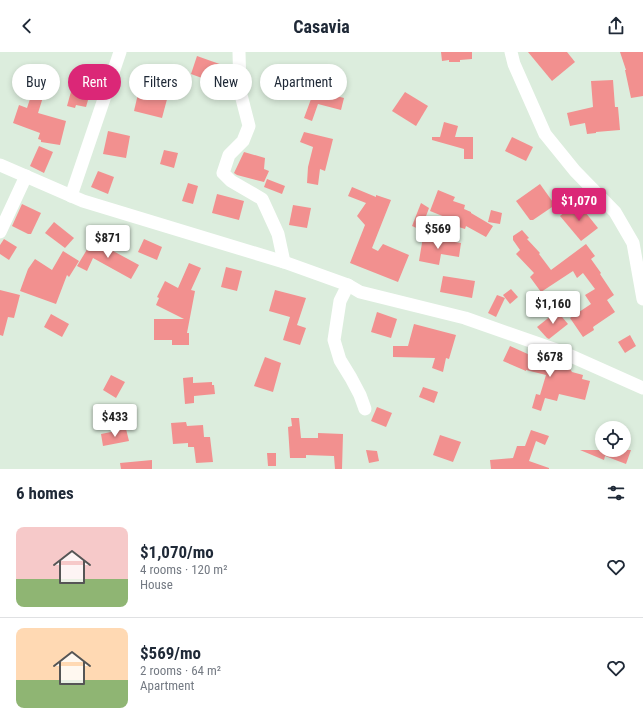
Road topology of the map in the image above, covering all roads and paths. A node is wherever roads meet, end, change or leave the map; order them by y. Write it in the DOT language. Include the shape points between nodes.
graph roads {
  1 [pos="120,52"];
  2 [pos="239,52"];
  3 [pos="511,52"];
  4 [pos="0,164"];
  5 [pos="26,176"];
  6 [pos="72,196"];
  7 [pos="0,232"];
  8 [pos="284,262"];
  9 [pos="348,285"];
  10 [pos="643,299"];
  11 [pos="643,388"];
  12 [pos="365,409"];
  1 -- 6 [label="street"];
  2 -- 8 [label="street" via="240,91 249,126 243,141 229,155 223,173 231,181 262,199 278,234"];
  3 -- 10 [label="street" via="545,134 615,212 633,244"];
  4 -- 5 [label="street"];
  5 -- 6 [label="street"];
  5 -- 7 [label="street"];
  6 -- 8 [label="street"];
  8 -- 9 [label="street"];
  9 -- 11 [label="street" via="360,292 466,318 562,352"];
  9 -- 12 [label="street" via="340,301 334,340 340,360"];
}
